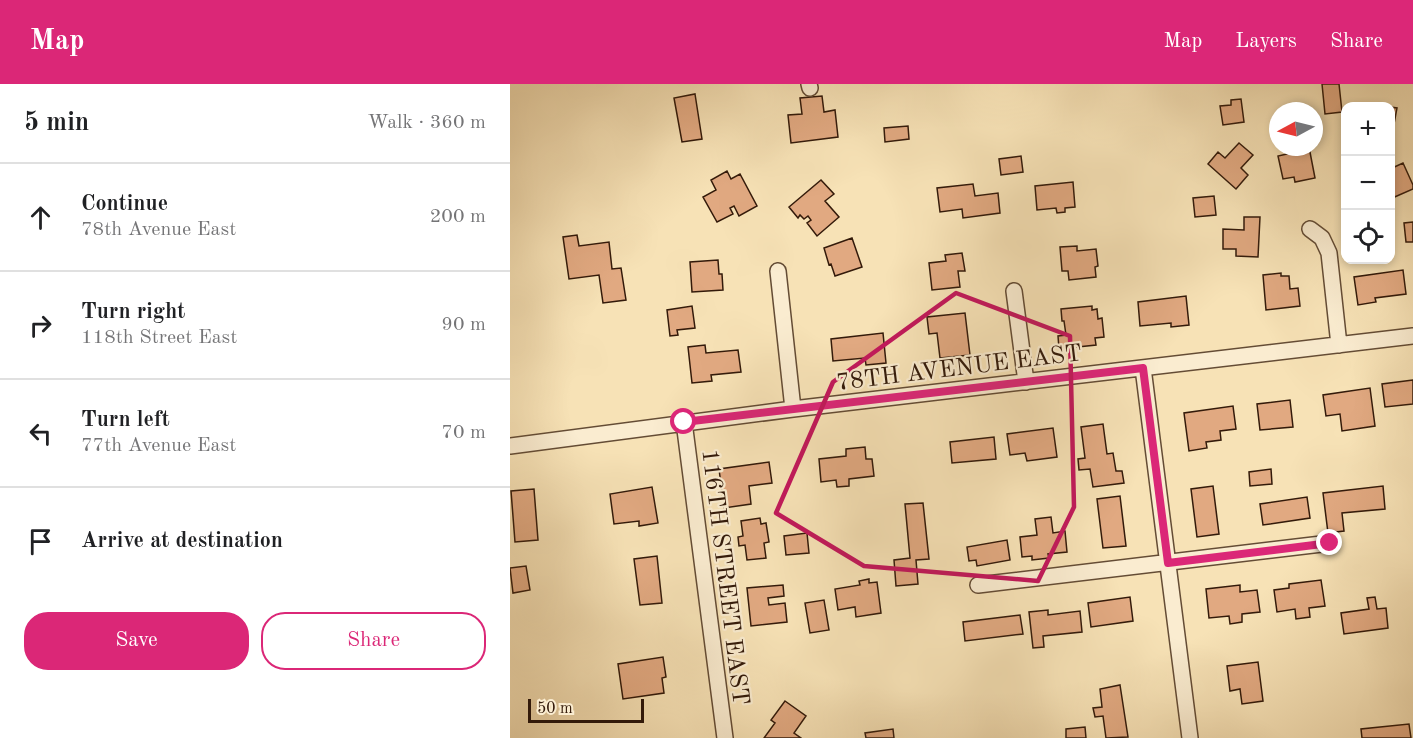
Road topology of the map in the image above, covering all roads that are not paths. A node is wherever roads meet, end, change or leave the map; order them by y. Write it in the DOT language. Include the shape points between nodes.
graph roads {
  1 [pos="1310,229"];
  2 [pos="778,271"];
  3 [pos="1014,291"];
  4 [pos="1413,336"];
  5 [pos="1339,345"];
  6 [pos="1143,368"];
  7 [pos="1026,382"];
  8 [pos="793,409"];
  9 [pos="684,422"];
  10 [pos="510,446"];
  11 [pos="1330,543"];
  12 [pos="1168,563"];
  13 [pos="978,585"];
  14 [pos="725,738"];
  15 [pos="1190,738"];
  1 -- 5 [label="street" via="1322,238 1329,253"];
  2 -- 8 [label="street"];
  3 -- 7 [label="street"];
  4 -- 5 [label="street, 78TH AVENUE EAST"];
  5 -- 6 [label="street, 78TH AVENUE EAST"];
  6 -- 7 [label="street, 78TH AVENUE EAST"];
  6 -- 12 [label="street"];
  7 -- 8 [label="street, 78TH AVENUE EAST"];
  8 -- 9 [label="street, 78TH AVENUE EAST"];
  9 -- 10 [label="street, 78TH AVENUE EAST"];
  9 -- 14 [label="street, 116TH STREET EAST"];
  11 -- 12 [label="street"];
  12 -- 13 [label="street"];
  12 -- 15 [label="street"];
}
